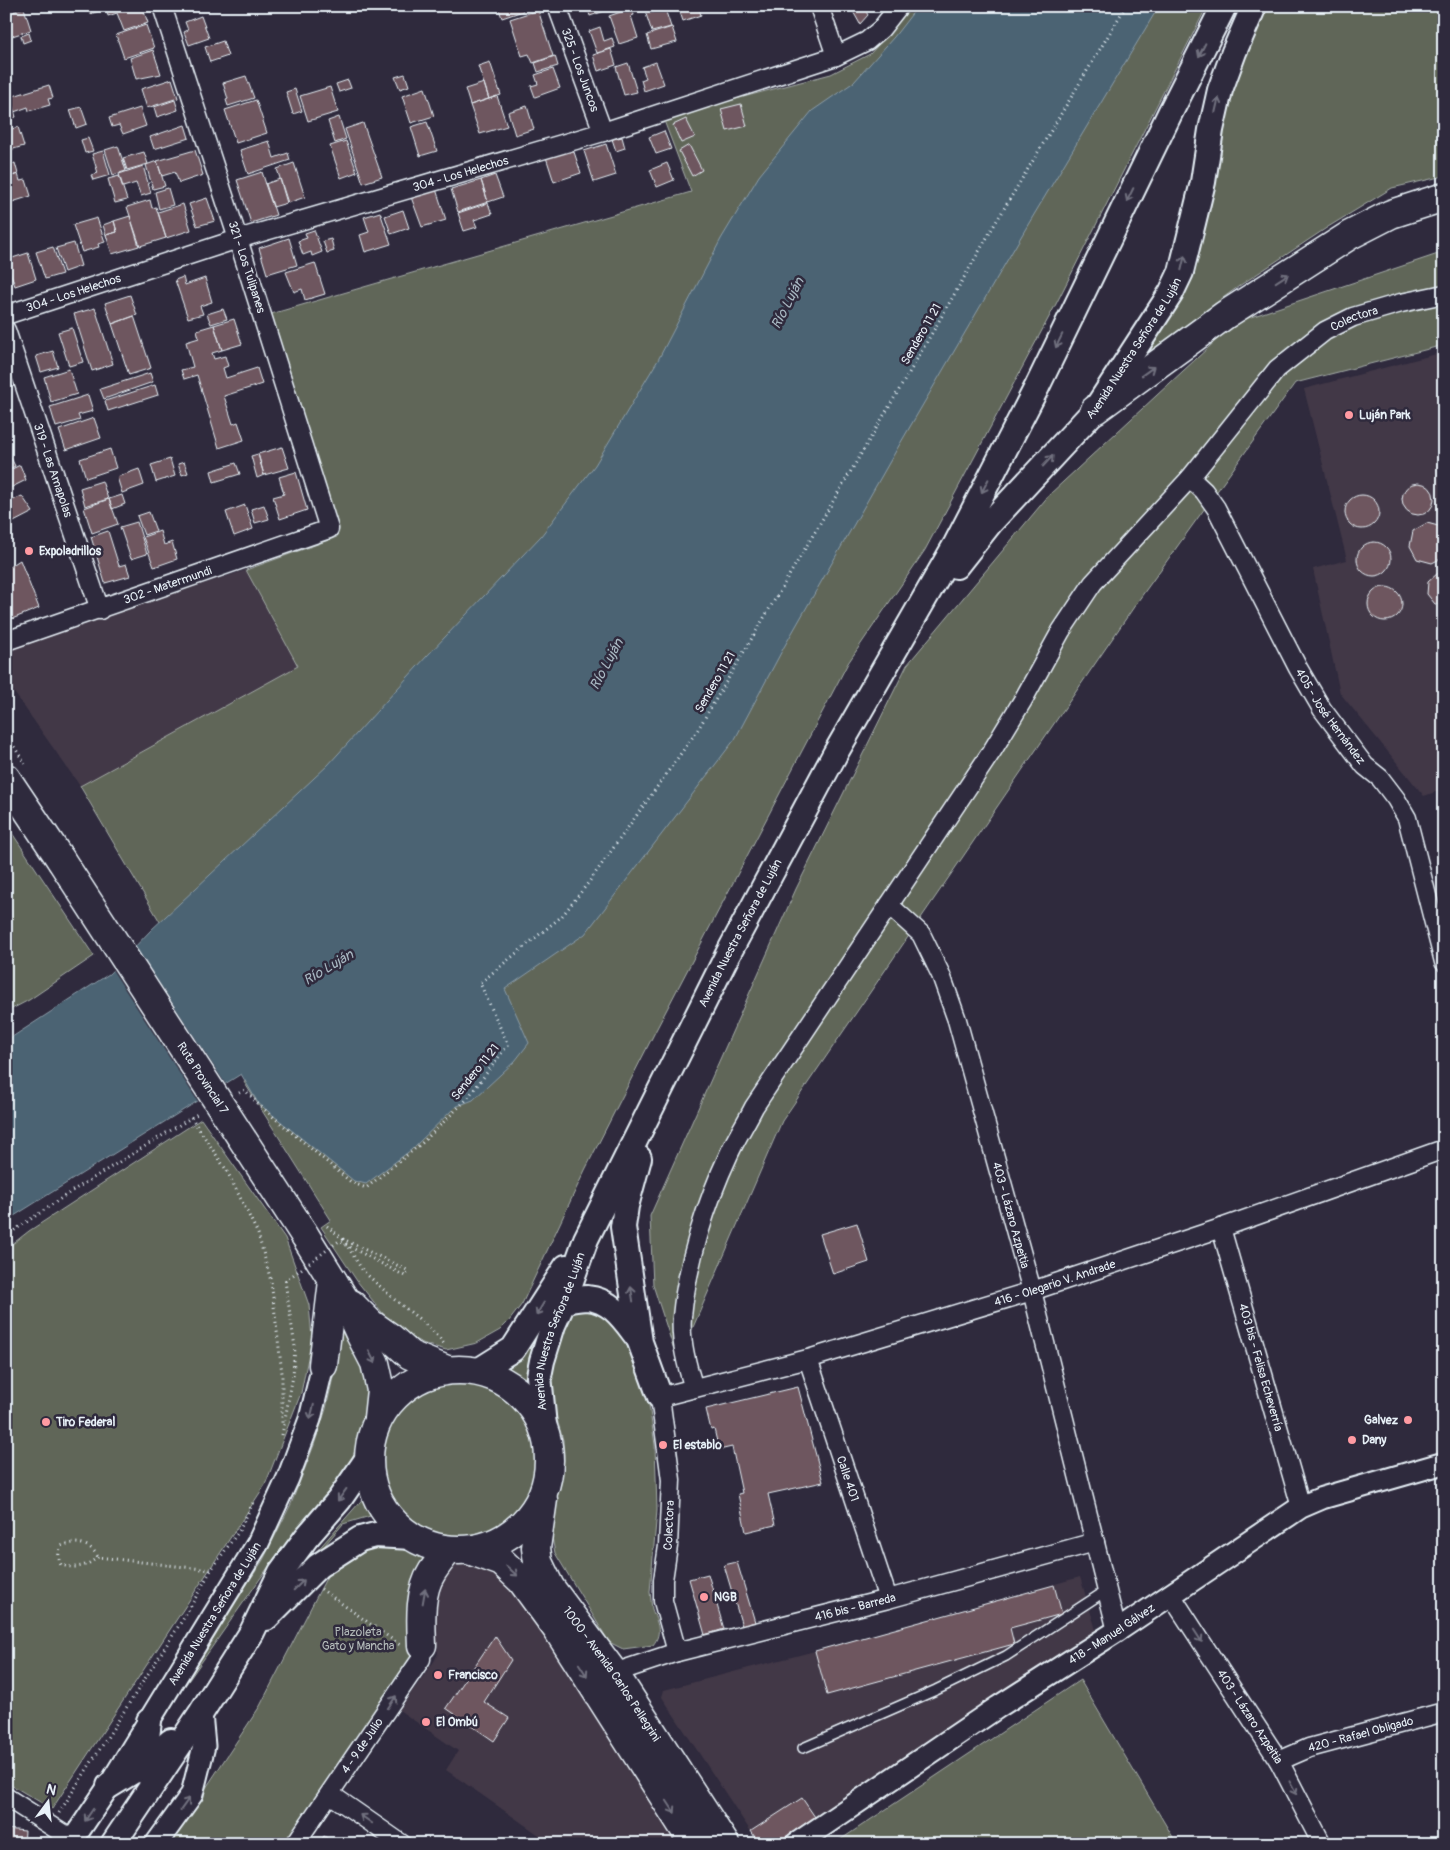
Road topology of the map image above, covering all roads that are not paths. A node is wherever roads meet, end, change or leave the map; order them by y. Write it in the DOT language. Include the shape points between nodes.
graph roads {
  1 [pos="162,6"];
  2 [pos="557,6"];
  3 [pos="820,6"];
  4 [pos="899,6"];
  5 [pos="1224,6"];
  6 [pos="1254,6"];
  7 [pos="836,56"];
  8 [pos="603,132"];
  9 [pos="1444,196"];
  10 [pos="238,239"];
  11 [pos="1444,294"];
  12 [pos="6,315"];
  13 [pos="6,330"];
  14 [pos="1095,410"];
  15 [pos="1190,478"];
  16 [pos="329,529"];
  17 [pos="100,610"];
  18 [pos="905,633"];
  19 [pos="6,641"];
  20 [pos="6,778"];
  21 [pos="889,905"];
  22 [pos="1444,962"];
  23 [pos="664,1085"];
  24 [pos="1444,1148"];
  25 [pos="1221,1228"];
  26 [pos="586,1239"];
  27 [pos="338,1289"];
  28 [pos="1032,1290"];
  29 [pos="564,1301"];
  30 [pos="640,1342"];
  31 [pos="808,1359"];
  32 [pos="323,1365"];
  33 [pos="462,1370"];
  34 [pos="694,1388"];
  35 [pos="660,1397"];
  36 [pos="378,1418"];
  37 [pos="544,1426"];
  38 [pos="370,1455"];
  39 [pos="1444,1463"];
  40 [pos="544,1492"];
  41 [pos="1301,1507"];
  42 [pos="412,1537"];
  43 [pos="1095,1542"];
  44 [pos="459,1550"];
  45 [pos="1107,1590"];
  46 [pos="1171,1595"];
  47 [pos="888,1599"];
  48 [pos="1117,1631"];
  49 [pos="252,1632"];
  50 [pos="421,1652"];
  51 [pos="677,1652"];
  52 [pos="614,1672"];
  53 [pos="201,1712"];
  54 [pos="1444,1712"];
  55 [pos="149,1721"];
  56 [pos="803,1748"];
  57 [pos="1279,1761"];
  58 [pos="145,1764"];
  59 [pos="109,1786"];
  60 [pos="330,1794"];
  61 [pos="6,1797"];
  62 [pos="135,1808"];
  63 [pos="74,1842"];
  64 [pos="113,1844"];
  65 [pos="156,1844"];
  66 [pos="295,1844"];
  67 [pos="402,1844"];
  68 [pos="694,1844"];
  69 [pos="726,1844"];
  70 [pos="796,1844"];
  71 [pos="1322,1844"];
  1 -- 10 [label="street, 321 - Los Tulipanes"];
  2 -- 8 [label="street, 325 - Los Juncos"];
  3 -- 7 [label="street"];
  4 -- 7 [label="street, 304 - Los Helechos" via="881,29"];
  5 -- 18 [label="main road, Avenida Nuestra Señora de Luján, one-way" via="1037,387 956,544"];
  14 -- 6 [label="main road, Avenida Nuestra Señora de Luján, one-way" via="1156,319 1181,272 1203,182 1220,90"];
  7 -- 8 [label="street, 304 - Los Helechos"];
  8 -- 10 [label="street, 304 - Los Helechos"];
  14 -- 9 [label="main road, one-way" via="1225,315 1350,235 1391,214"];
  10 -- 12 [label="street, 304 - Los Helechos"];
  10 -- 16 [label="street, 321 - Los Tulipanes"];
  11 -- 15 [label="street, Colectora" via="1353,317 1325,332 1277,369"];
  13 -- 17 [label="street, 319 - Las Amapolas"];
  18 -- 14 [label="main road, Avenida Nuestra Señora de Luján, one-way" via="990,523"];
  15 -- 21 [label="street, Colectora" via="1093,583 992,751"];
  15 -- 22 [label="street, 405 - José Hernández" via="1216,508 1322,709 1365,766 1380,778 1407,818"];
  16 -- 17 [label="street, 302 - Matermundi"];
  17 -- 19 [label="street, 302 - Matermundi"];
  18 -- 23 [label="main road, Avenida Nuestra Señora de Luján" via="835,754 728,954"];
  20 -- 27 [label="main road, Ruta Provincial 7, bridge" via="316,1230"];
  21 -- 28 [label="street, 403 - Lázaro Azpeitia" via="921,934 941,975 957,1020"];
  21 -- 34 [label="street, Colectora" via="754,1107 718,1180 691,1262 682,1318 686,1365"];
  23 -- 26 [label="main road, Avenida Nuestra Señora de Luján"];
  30 -- 23 [label="main road, one-way" via="623,1227 636,1167"];
  24 -- 25 [label="street, 416 - Olegario V. Andrade"];
  25 -- 28 [label="street, 416 - Olegario V. Andrade"];
  25 -- 41 [label="street, 403 bis - Felisa Echeverría"];
  26 -- 29 [label="main road, Avenida Nuestra Señora de Luján"];
  26 -- 33 [label="main road, Avenida Nuestra Señora de Luján, one-way" via="513,1349"];
  27 -- 32 [label="main road"];
  27 -- 33 [label="main road, Ruta Provincial 7" via="371,1324 410,1355"];
  27 -- 36 [label="main road, Ruta Provincial 7, one-way" via="376,1363 381,1390"];
  28 -- 31 [label="street, 416 - Olegario V. Andrade"];
  28 -- 43 [label="street, 403 - Lázaro Azpeitia"];
  29 -- 30 [label="main road" via="587,1298 606,1302"];
  29 -- 37 [label="main road, Avenida Nuestra Señora de Luján" via="553,1325 539,1376"];
  30 -- 35 [label="main road"];
  31 -- 34 [label="street, 416 - Olegario V. Andrade"];
  31 -- 47 [label="street, Calle 401"];
  32 -- 55 [label="street, Avenida Nuestra Señora de Luján, one-way" via="310,1419 288,1478 258,1543"];
  33 -- 36 [label="main road" via="430,1374 414,1381 400,1391"];
  33 -- 37 [label="main road, Ruta Provincial 7" via="505,1382 532,1407"];
  34 -- 35 [label="street, 416 - Olegario V. Andrade"];
  35 -- 51 [label="street, Colectora" via="671,1480 663,1601"];
  36 -- 38 [label="main road, 1000 - Avenida Carlos Pellegrini" via="372,1432"];
  37 -- 40 [label="main road" via="550,1459"];
  38 -- 42 [label="main road, 1000 - Avenida Carlos Pellegrini" via="368,1462 374,1492 389,1518"];
  38 -- 49 [label="main road, one-way" via="339,1500 281,1572"];
  39 -- 41 [label="street, 418 - Manuel Gálvez"];
  40 -- 44 [label="main road" via="530,1517 509,1536 483,1547"];
  40 -- 52 [label="main road, 1000 - Avenida Carlos Pellegrini" via="536,1548 538,1562 550,1587"];
  41 -- 46 [label="street, 418 - Manuel Gálvez"];
  42 -- 44 [label="main road, 1000 - Avenida Carlos Pellegrini" via="429,1545"];
  49 -- 42 [label="main road, one-way" via="318,1566 360,1539 375,1535"];
  43 -- 45 [label="street, 403 - Lázaro Azpeitia"];
  43 -- 47 [label="street, 416 bis - Barreda"];
  50 -- 44 [label="main road, one-way" via="422,1607 427,1581 432,1572"];
  44 -- 68 [label="main road, 1000 - Avenida Carlos Pellegrini, one-way" via="502,1562 522,1581 557,1629"];
  45 -- 48 [label="street, 403 - Lázaro Azpeitia"];
  45 -- 56 [label="lane" via="1006,1656"];
  46 -- 48 [label="street, 418 - Manuel Gálvez"];
  46 -- 57 [label="street, 403 - Lázaro Azpeitia, one-way"];
  47 -- 51 [label="street, 416 bis - Barreda"];
  48 -- 70 [label="street, 418 - Manuel Gálvez"];
  49 -- 53 [label="main road"];
  60 -- 50 [label="street, 4 - 9 de Julio, one-way"];
  51 -- 52 [label="street, 416 bis - Barreda"];
  52 -- 69 [label="main road, 1000 - Avenida Carlos Pellegrini"];
  53 -- 58 [label="main road"];
  53 -- 62 [label="main road"];
  65 -- 53 [label="street, one-way" via="192,1794 204,1746"];
  54 -- 57 [label="street, 420 - Rafael Obligado" via="1310,1748"];
  55 -- 58 [label="main road"];
  55 -- 59 [label="street, Avenida Nuestra Señora de Luján"];
  57 -- 71 [label="street, 403 - Lázaro Azpeitia, one-way"];
  58 -- 59 [label="main road"];
  58 -- 62 [label="main road"];
  59 -- 63 [label="street, Avenida Nuestra Señora de Luján, one-way"];
  60 -- 66 [label="street, 4 - 9 de Julio"];
  67 -- 60 [label="street, one-way"];
  61 -- 63 [label="street"];
  62 -- 64 [label="main road"];
}
